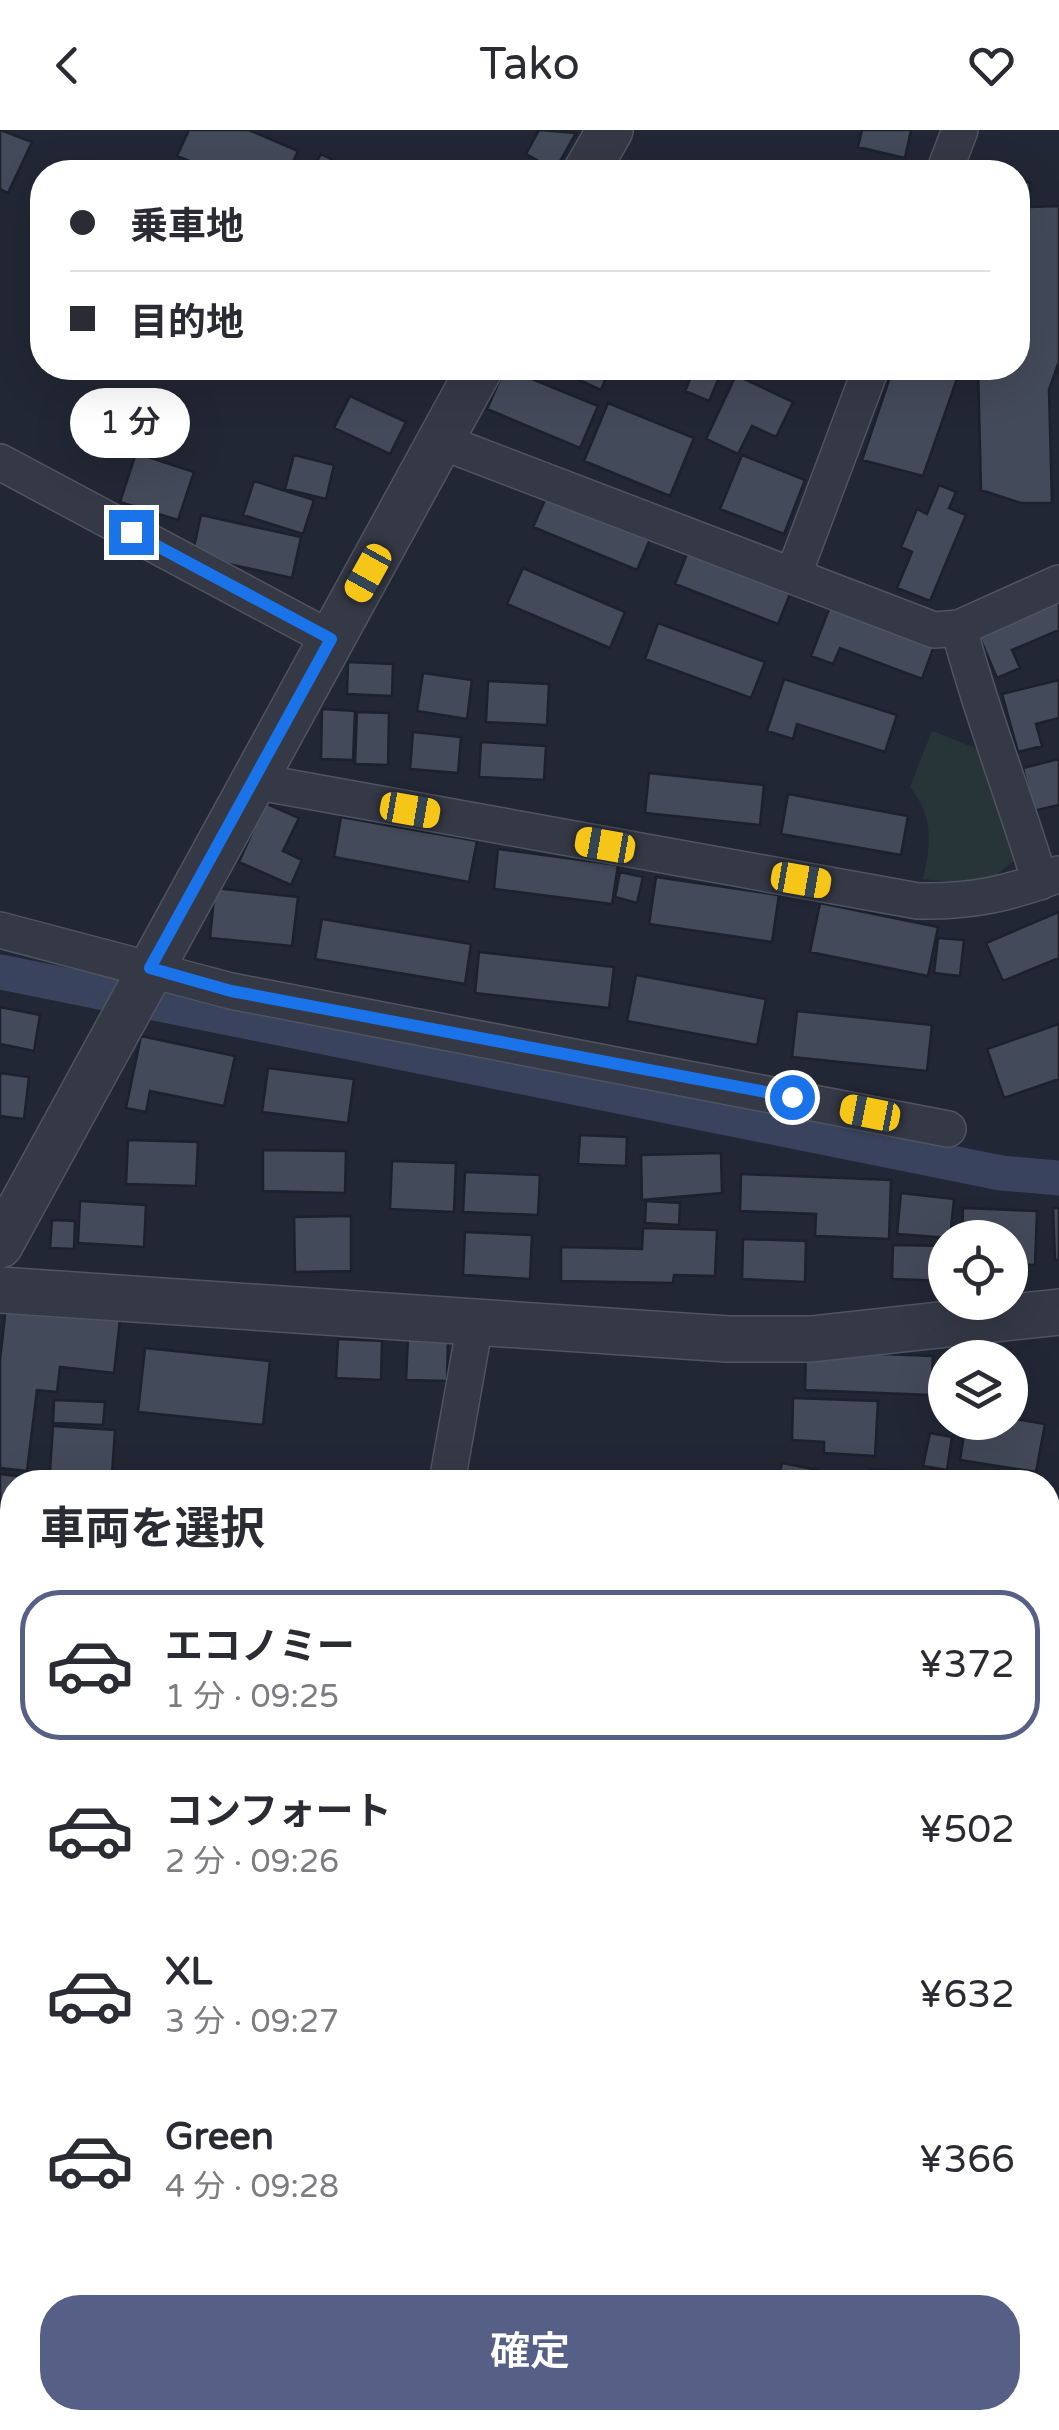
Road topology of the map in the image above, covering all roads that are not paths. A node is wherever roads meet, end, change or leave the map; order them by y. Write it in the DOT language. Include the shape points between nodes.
graph roads {
  1 [pos="610,130"];
  2 [pos="960,130"];
  3 [pos="593,160"];
  4 [pos="949,160"];
  5 [pos="473,380"];
  6 [pos="866,380"];
  7 [pos="440,441"];
  8 [pos="0,462"];
  9 [pos="793,576"];
  10 [pos="1059,583"];
  11 [pos="959,628"];
  12 [pos="331,639"];
  13 [pos="253,782"];
  14 [pos="1050,878"];
  15 [pos="0,930"];
  16 [pos="148,973"];
  17 [pos="948,1128"];
  18 [pos="0,1245"];
  19 [pos="0,1290"];
  20 [pos="1059,1312"];
  21 [pos="475,1324"];
  22 [pos="449,1470"];
  1 -- 3 [label="street"];
  2 -- 4 [label="street"];
  5 -- 7 [label="street"];
  6 -- 9 [label="street"];
  7 -- 9 [label="street"];
  7 -- 12 [label="street"];
  8 -- 12 [label="street"];
  9 -- 11 [label="street" via="934,630"];
  10 -- 11 [label="street"];
  11 -- 14 [label="street" via="977,699"];
  12 -- 13 [label="street"];
  13 -- 14 [label="street" via="918,901 966,902"];
  13 -- 16 [label="street"];
  15 -- 16 [label="street"];
  16 -- 17 [label="street"];
  16 -- 18 [label="street"];
  19 -- 21 [label="street"];
  20 -- 21 [label="street" via="811,1339"];
  21 -- 22 [label="street"];
}
